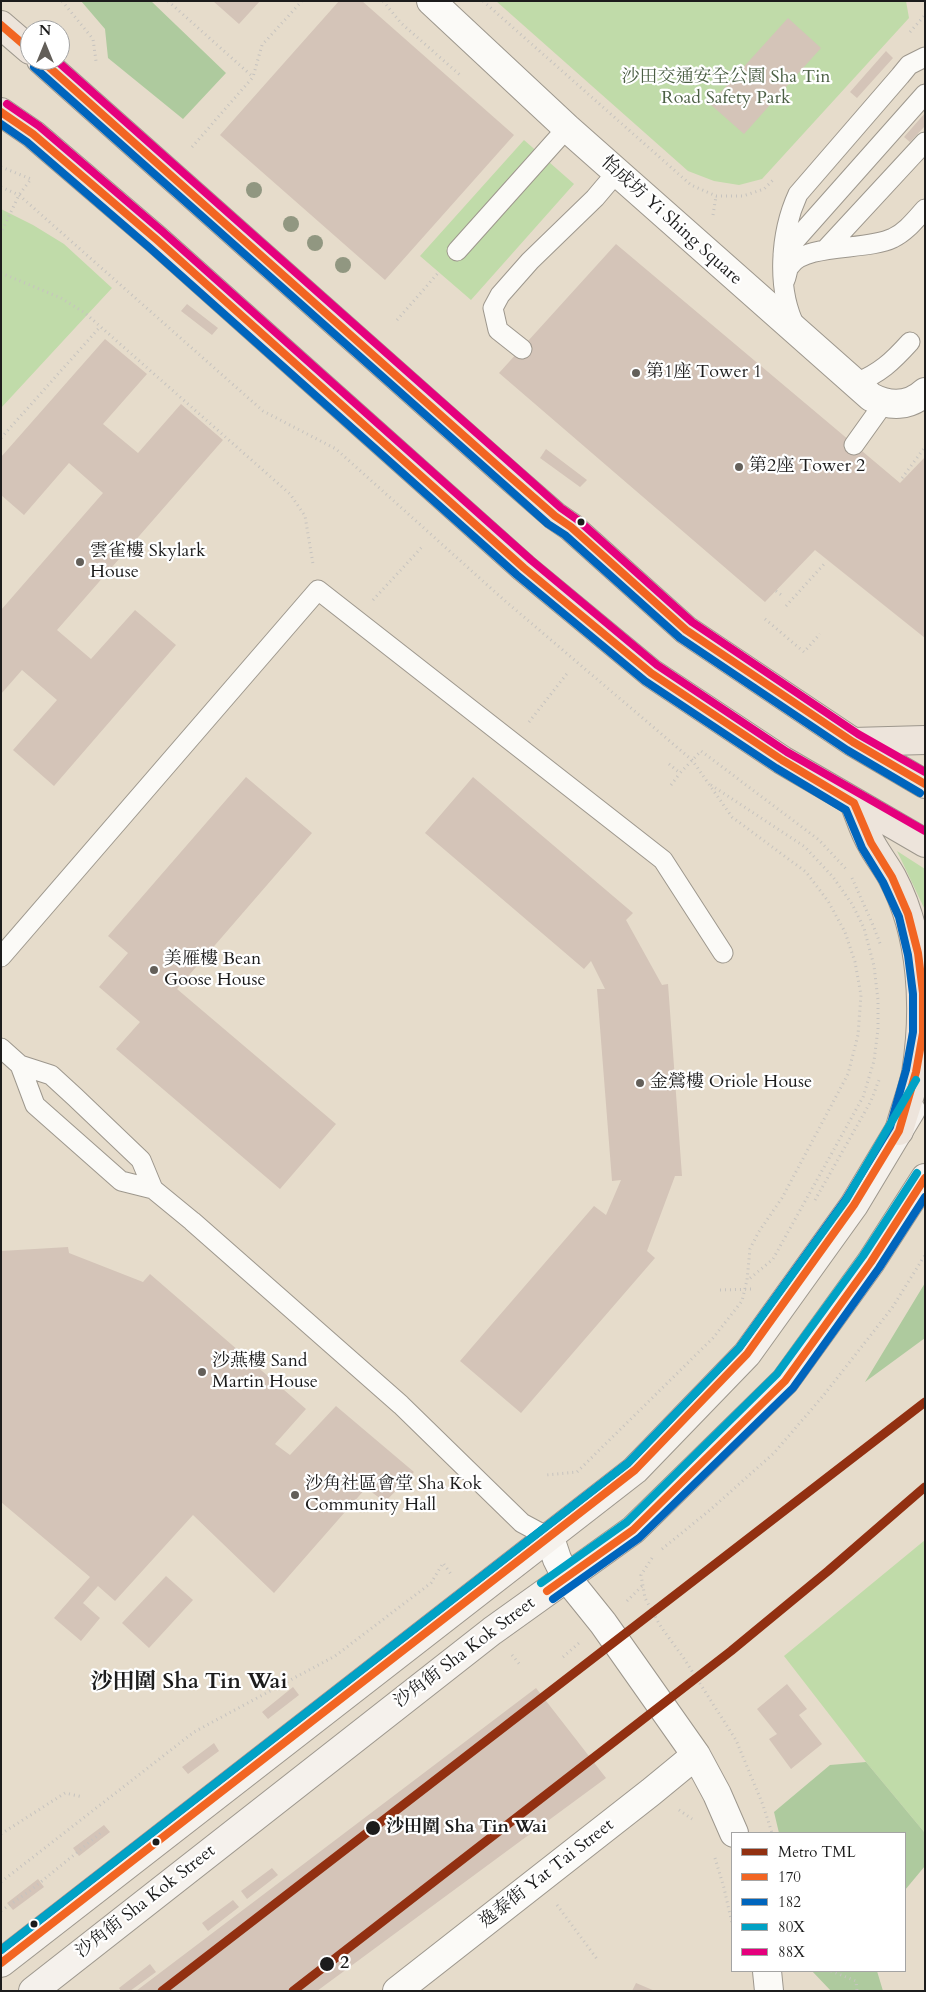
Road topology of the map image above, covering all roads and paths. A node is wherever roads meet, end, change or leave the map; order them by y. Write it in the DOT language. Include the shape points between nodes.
graph roads {
  1 [pos="62,1"];
  2 [pos="168,1"];
  3 [pos="302,1"];
  4 [pos="431,1"];
  5 [pos="483,1"];
  6 [pos="1,25"];
  7 [pos="20,41"];
  8 [pos="925,57"];
  9 [pos="96,61"];
  10 [pos="52,70"];
  11 [pos="253,77"];
  12 [pos="925,94"];
  13 [pos="1,112"];
  14 [pos="567,128"];
  15 [pos="925,142"];
  16 [pos="192,148"];
  17 [pos="1,167"];
  18 [pos="617,172"];
  19 [pos="925,209"];
  20 [pos="712,223"];
  21 [pos="1,233"];
  22 [pos="825,250"];
  23 [pos="457,251"];
  24 [pos="783,254"];
  25 [pos="1,273"];
  26 [pos="784,284"];
  27 [pos="397,320"];
  28 [pos="100,327"];
  29 [pos="798,334"];
  30 [pos="910,342"];
  31 [pos="522,349"];
  32 [pos="856,383"];
  33 [pos="925,392"];
  34 [pos="884,403"];
  35 [pos="1,438"];
  36 [pos="854,445"];
  37 [pos="925,447"];
  38 [pos="902,478"];
  39 [pos="422,548"];
  40 [pos="826,562"];
  41 [pos="318,590"];
  42 [pos="776,591"];
  43 [pos="784,597"];
  44 [pos="792,599"];
  45 [pos="796,602"];
  46 [pos="786,606"];
  47 [pos="355,619"];
  48 [pos="764,619"];
  49 [pos="820,634"];
  50 [pos="569,671"];
  51 [pos="925,740"];
  52 [pos="513,742"];
  53 [pos="853,742"];
  54 [pos="669,764"];
  55 [pos="680,773"];
  56 [pos="709,784"];
  57 [pos="925,784"];
  58 [pos="671,785"];
  59 [pos="854,803"];
  60 [pos="925,843"];
  61 [pos="882,952"];
  62 [pos="723,953"];
  63 [pos="1,957"];
  64 [pos="1,1048"];
  65 [pos="20,1065"];
  66 [pos="880,1076"];
  67 [pos="925,1085"];
  68 [pos="898,1131"];
  69 [pos="925,1178"];
  70 [pos="154,1190"];
  71 [pos="815,1202"];
  72 [pos="747,1280"];
  73 [pos="763,1289"];
  74 [pos="720,1290"];
  75 [pos="578,1472"];
  76 [pos="546,1475"];
  77 [pos="550,1538"];
  78 [pos="444,1563"];
  79 [pos="641,1575"];
  80 [pos="566,1577"];
  81 [pos="696,1755"];
  82 [pos="83,1797"];
  83 [pos="673,1809"];
  84 [pos="697,1822"];
  85 [pos="102,1832"];
  86 [pos="734,1832"];
  87 [pos="772,1832"];
  88 [pos="1,1834"];
  89 [pos="712,1850"];
  90 [pos="1,1882"];
  91 [pos="552,1899"];
  92 [pos="1,1911"];
  93 [pos="731,1919"];
  94 [pos="597,1959"];
  95 [pos="1,1963"];
  96 [pos="767,1972"];
  97 [pos="834,1972"];
  98 [pos="33,1991"];
  99 [pos="397,1991"];
  100 [pos="769,1991"];
  101 [pos="857,1991"];
  1 -- 9 [label="path" via="93,38"];
  2 -- 11 [label="path"];
  3 -- 11 [label="path" via="262,46"];
  4 -- 14 [label="street, 怡成坊 Yi Shing Square"];
  5 -- 20 [label="path" via="691,185 716,196"];
  6 -- 7 [label="main road"];
  8 -- 24 [label="lane" via="909,65 798,194 789,213"];
  10 -- 53 [label="main road" via="686,630"];
  11 -- 16 [label="path"];
  12 -- 24 [label="lane"];
  13 -- 59 [label="main road" via="33,134 157,240 524,568 651,672 782,760"];
  14 -- 18 [label="street, 怡成坊 Yi Shing Square"];
  14 -- 23 [label="lane"];
  15 -- 22 [label="lane"];
  17 -- 21 [label="path" via="31,179"];
  18 -- 29 [label="street, 怡成坊 Yi Shing Square"];
  18 -- 31 [label="lane" via="530,261 500,295 493,308 498,330"];
  19 -- 22 [label="lane" via="909,228 894,238 874,245"];
  22 -- 26 [label="lane" via="799,258 790,266"];
  23 -- 27 [label="path"];
  24 -- 26 [label="lane"];
  25 -- 28 [label="path" via="61,298"];
  26 -- 29 [label="lane" via="789,315"];
  28 -- 35 [label="path"];
  28 -- 41 [label="path" via="290,494 305,516"];
  29 -- 32 [label="street, 怡成坊 Yi Shing Square"];
  30 -- 32 [label="lane" via="890,364"];
  32 -- 34 [label="street, 怡成坊 Yi Shing Square" via="871,397"];
  33 -- 34 [label="street" via="918,399 902,404"];
  34 -- 36 [label="lane"];
  37 -- 38 [label="path"];
  39 -- 47 [label="path"];
  40 -- 44 [label="path"];
  41 -- 47 [label="lane"];
  41 -- 63 [label="lane"];
  42 -- 43 [label="path"];
  44 -- 45 [label="path"];
  44 -- 46 [label="path"];
  47 -- 52 [label="lane"];
  48 -- 49 [label="path" via="804,652"];
  50 -- 52 [label="path"];
  51 -- 53 [label="main road"];
  52 -- 62 [label="lane" via="663,860"];
  53 -- 57 [label="main road"];
  54 -- 55 [label="path"];
  55 -- 58 [label="path"];
  55 -- 61 [label="path" via="701,751 819,840 850,874"];
  56 -- 72 [label="path" via="805,847 833,877 864,928 874,966 878,1000 874,1061 863,1097 773,1259"];
  59 -- 60 [label="main road"];
  59 -- 68 [label="main road" via="908,914 918,953 923,1033 916,1072"];
  64 -- 65 [label="lane"];
  65 -- 70 [label="lane" via="51,1075 75,1097 141,1160"];
  65 -- 70 [label="lane" via="34,1105 121,1181"];
  66 -- 71 [label="path" via="871,1101"];
  67 -- 68 [label="main road"];
  68 -- 77 [label="main road" via="854,1205 747,1354 635,1470"];
  69 -- 80 [label="main road, 沙角街 Sha Kok Street" via="871,1262 786,1381 633,1530"];
  70 -- 77 [label="lane" via="401,1405 522,1523"];
  73 -- 74 [label="path"];
  75 -- 76 [label="path"];
  77 -- 80 [label="street"];
  77 -- 95 [label="main road"];
  78 -- 90 [label="path" via="431,1582 335,1656 194,1732"];
  79 -- 87 [label="path" via="645,1598 661,1628 736,1740"];
  80 -- 81 [label="street" via="603,1623"];
  80 -- 98 [label="main road, 沙角街 Sha Kok Street" via="484,1637"];
  81 -- 86 [label="street"];
  81 -- 99 [label="street, 逸泰街 Yat Tai Street"];
  82 -- 88 [label="path" via="65,1793"];
  83 -- 84 [label="path"];
  85 -- 92 [label="path"];
  89 -- 93 [label="path"];
  91 -- 94 [label="path"];
  96 -- 100 [label="street"];
  97 -- 101 [label="path" via="856,1981"];
}
